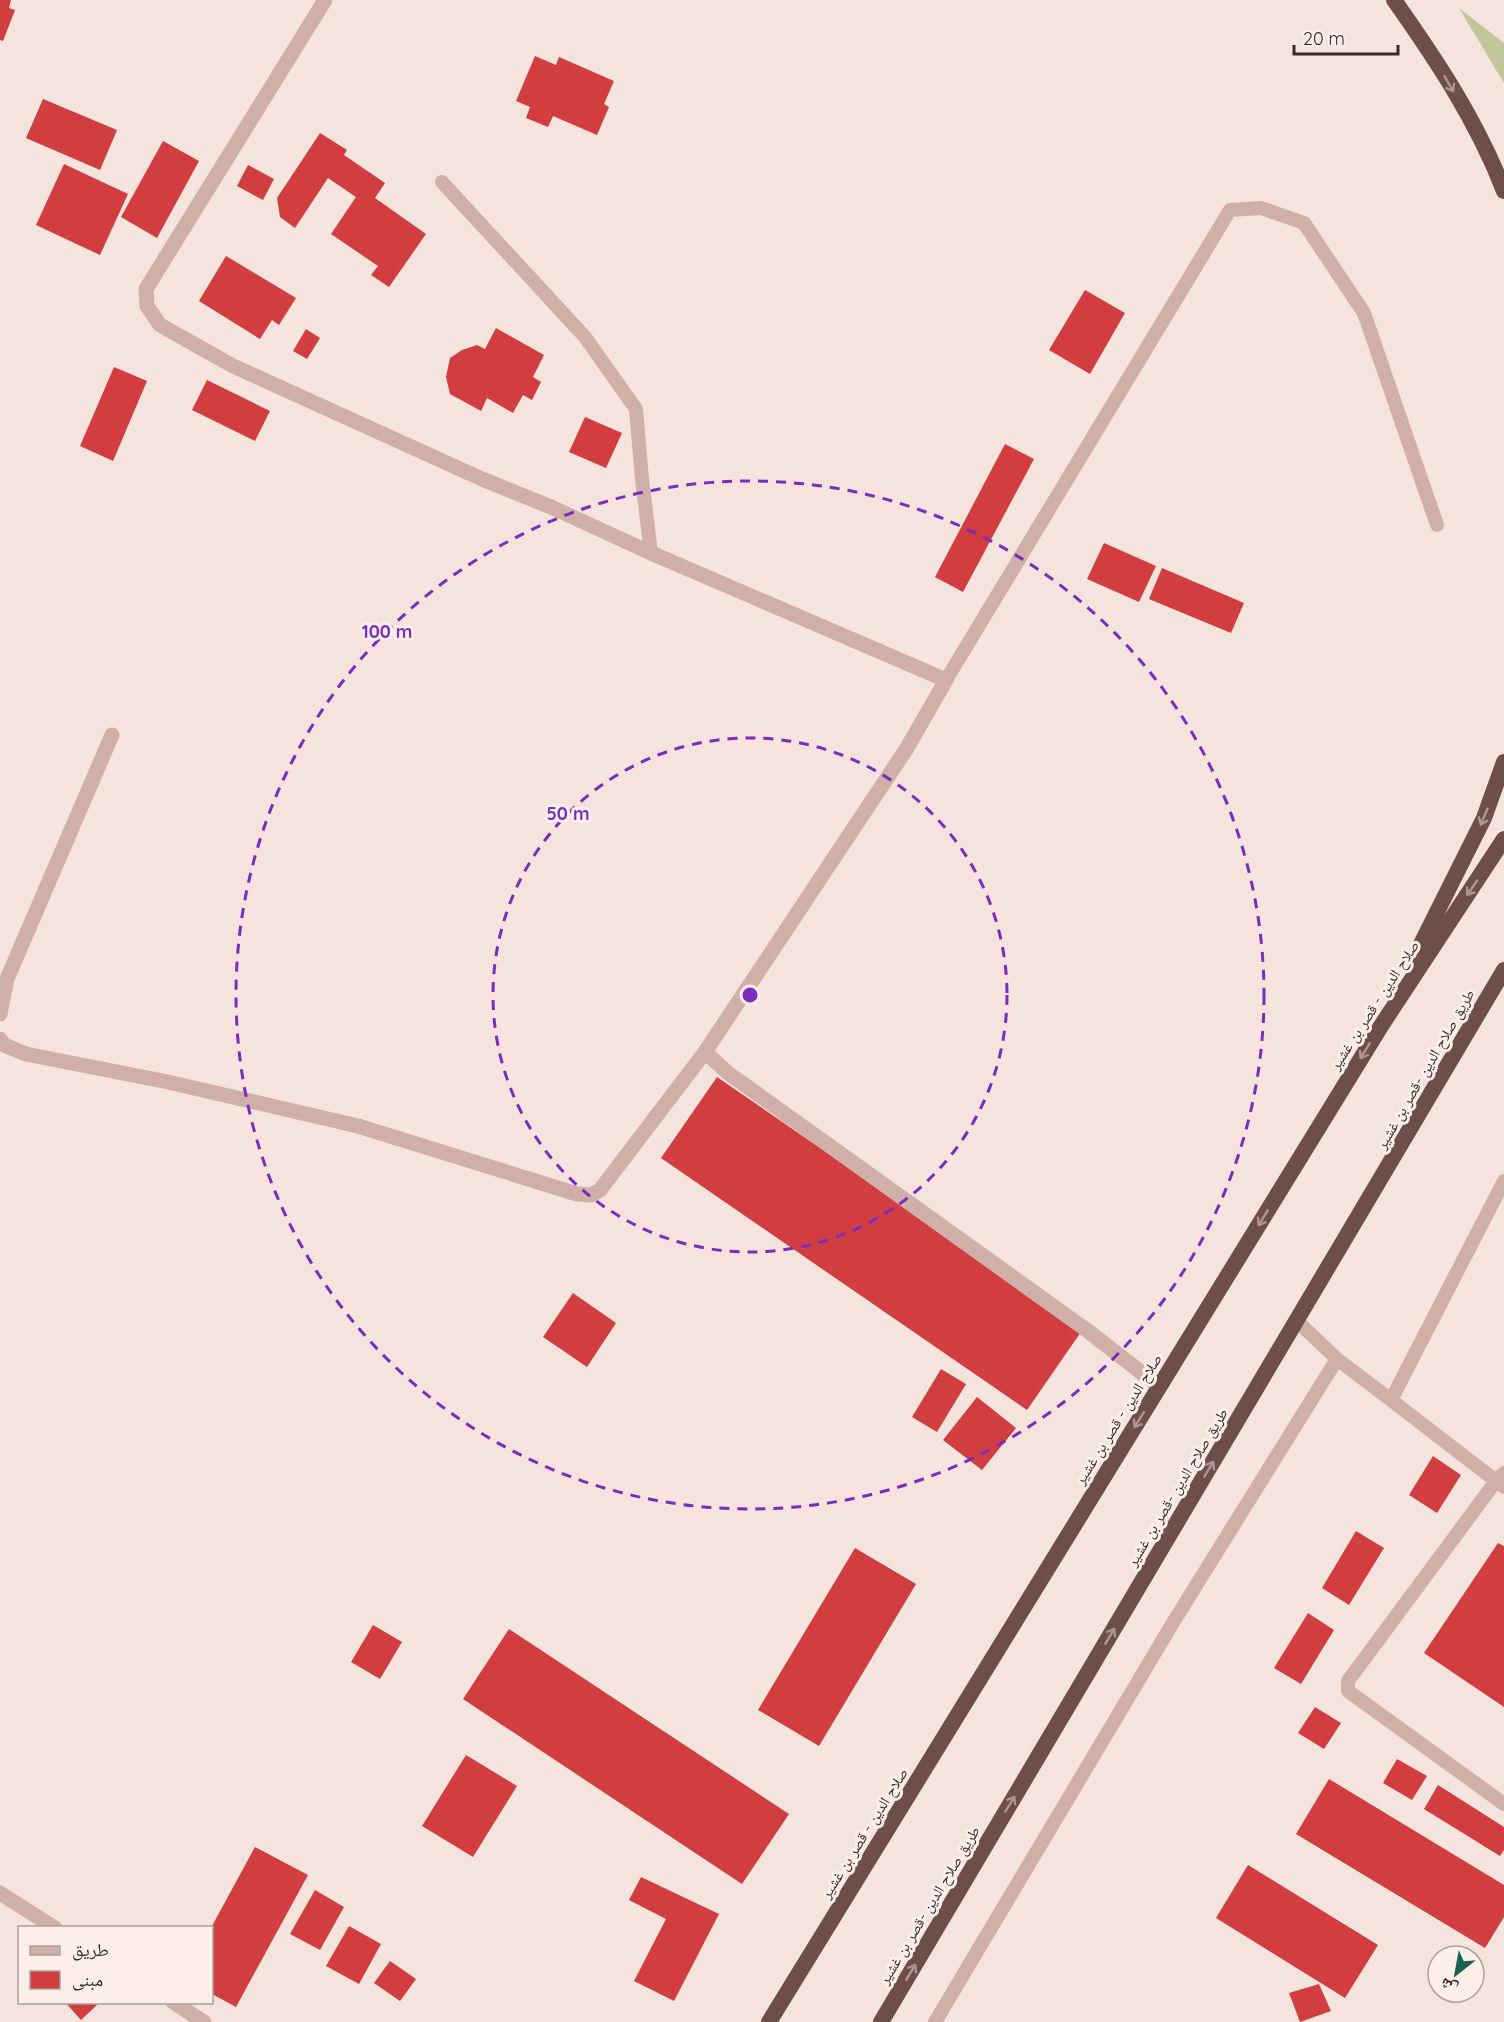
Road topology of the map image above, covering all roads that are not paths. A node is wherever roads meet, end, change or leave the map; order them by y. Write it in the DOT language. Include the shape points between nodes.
graph roads {
  1 [pos="325,0"];
  2 [pos="1394,0"];
  3 [pos="442,182"];
  4 [pos="1504,191"];
  5 [pos="1437,525"];
  6 [pos="651,553"];
  7 [pos="946,680"];
  8 [pos="112,735"];
  9 [pos="1504,762"];
  10 [pos="1504,839"];
  11 [pos="1504,970"];
  12 [pos="0,1014"];
  13 [pos="1381,1026"];
  14 [pos="0,1039"];
  15 [pos="705,1052"];
  16 [pos="1504,1181"];
  17 [pos="1297,1321"];
  18 [pos="1337,1359"];
  19 [pos="1160,1387"];
  20 [pos="1391,1400"];
  21 [pos="1501,1480"];
  22 [pos="1504,1803"];
  23 [pos="0,1893"];
  24 [pos="53,1926"];
  25 [pos="176,2004"];
  26 [pos="204,2022"];
  27 [pos="769,2022"];
  28 [pos="881,2022"];
  29 [pos="934,2022"];
  1 -- 6 [label="street" via="146,289 147,306 160,326 233,366"];
  2 -- 4 [label="highway, one-way" via="1434,58 1488,150"];
  3 -- 6 [label="lane" via="585,337 636,409"];
  5 -- 7 [label="lane" via="1364,313 1304,223 1261,208 1230,210"];
  6 -- 7 [label="street"];
  7 -- 15 [label="street" via="907,748"];
  8 -- 12 [label="street" via="7,979"];
  9 -- 13 [label="highway, one-way" via="1484,818"];
  10 -- 13 [label="highway, صلاح الدين - قصر بن غشير, one-way"];
  11 -- 17 [label="highway, طريق صلاح الدين -قصر بن غشير"];
  13 -- 19 [label="highway, صلاح الدين - قصر بن غشير, one-way"];
  14 -- 15 [label="street" via="4,1045 26,1054 358,1126 577,1194 591,1195 600,1190"];
  15 -- 19 [label="street" via="728,1073"];
  16 -- 20 [label="lane"];
  17 -- 18 [label="lane"];
  28 -- 17 [label="highway, طريق صلاح الدين -قصر بن غشير, one-way"];
  18 -- 20 [label="lane"];
  18 -- 29 [label="lane" via="1174,1621"];
  19 -- 27 [label="highway, صلاح الدين - قصر بن غشير, one-way"];
  20 -- 21 [label="lane"];
  21 -- 22 [label="lane" via="1347,1686 1348,1691"];
  23 -- 24 [label="street"];
  25 -- 26 [label="street"];
}
